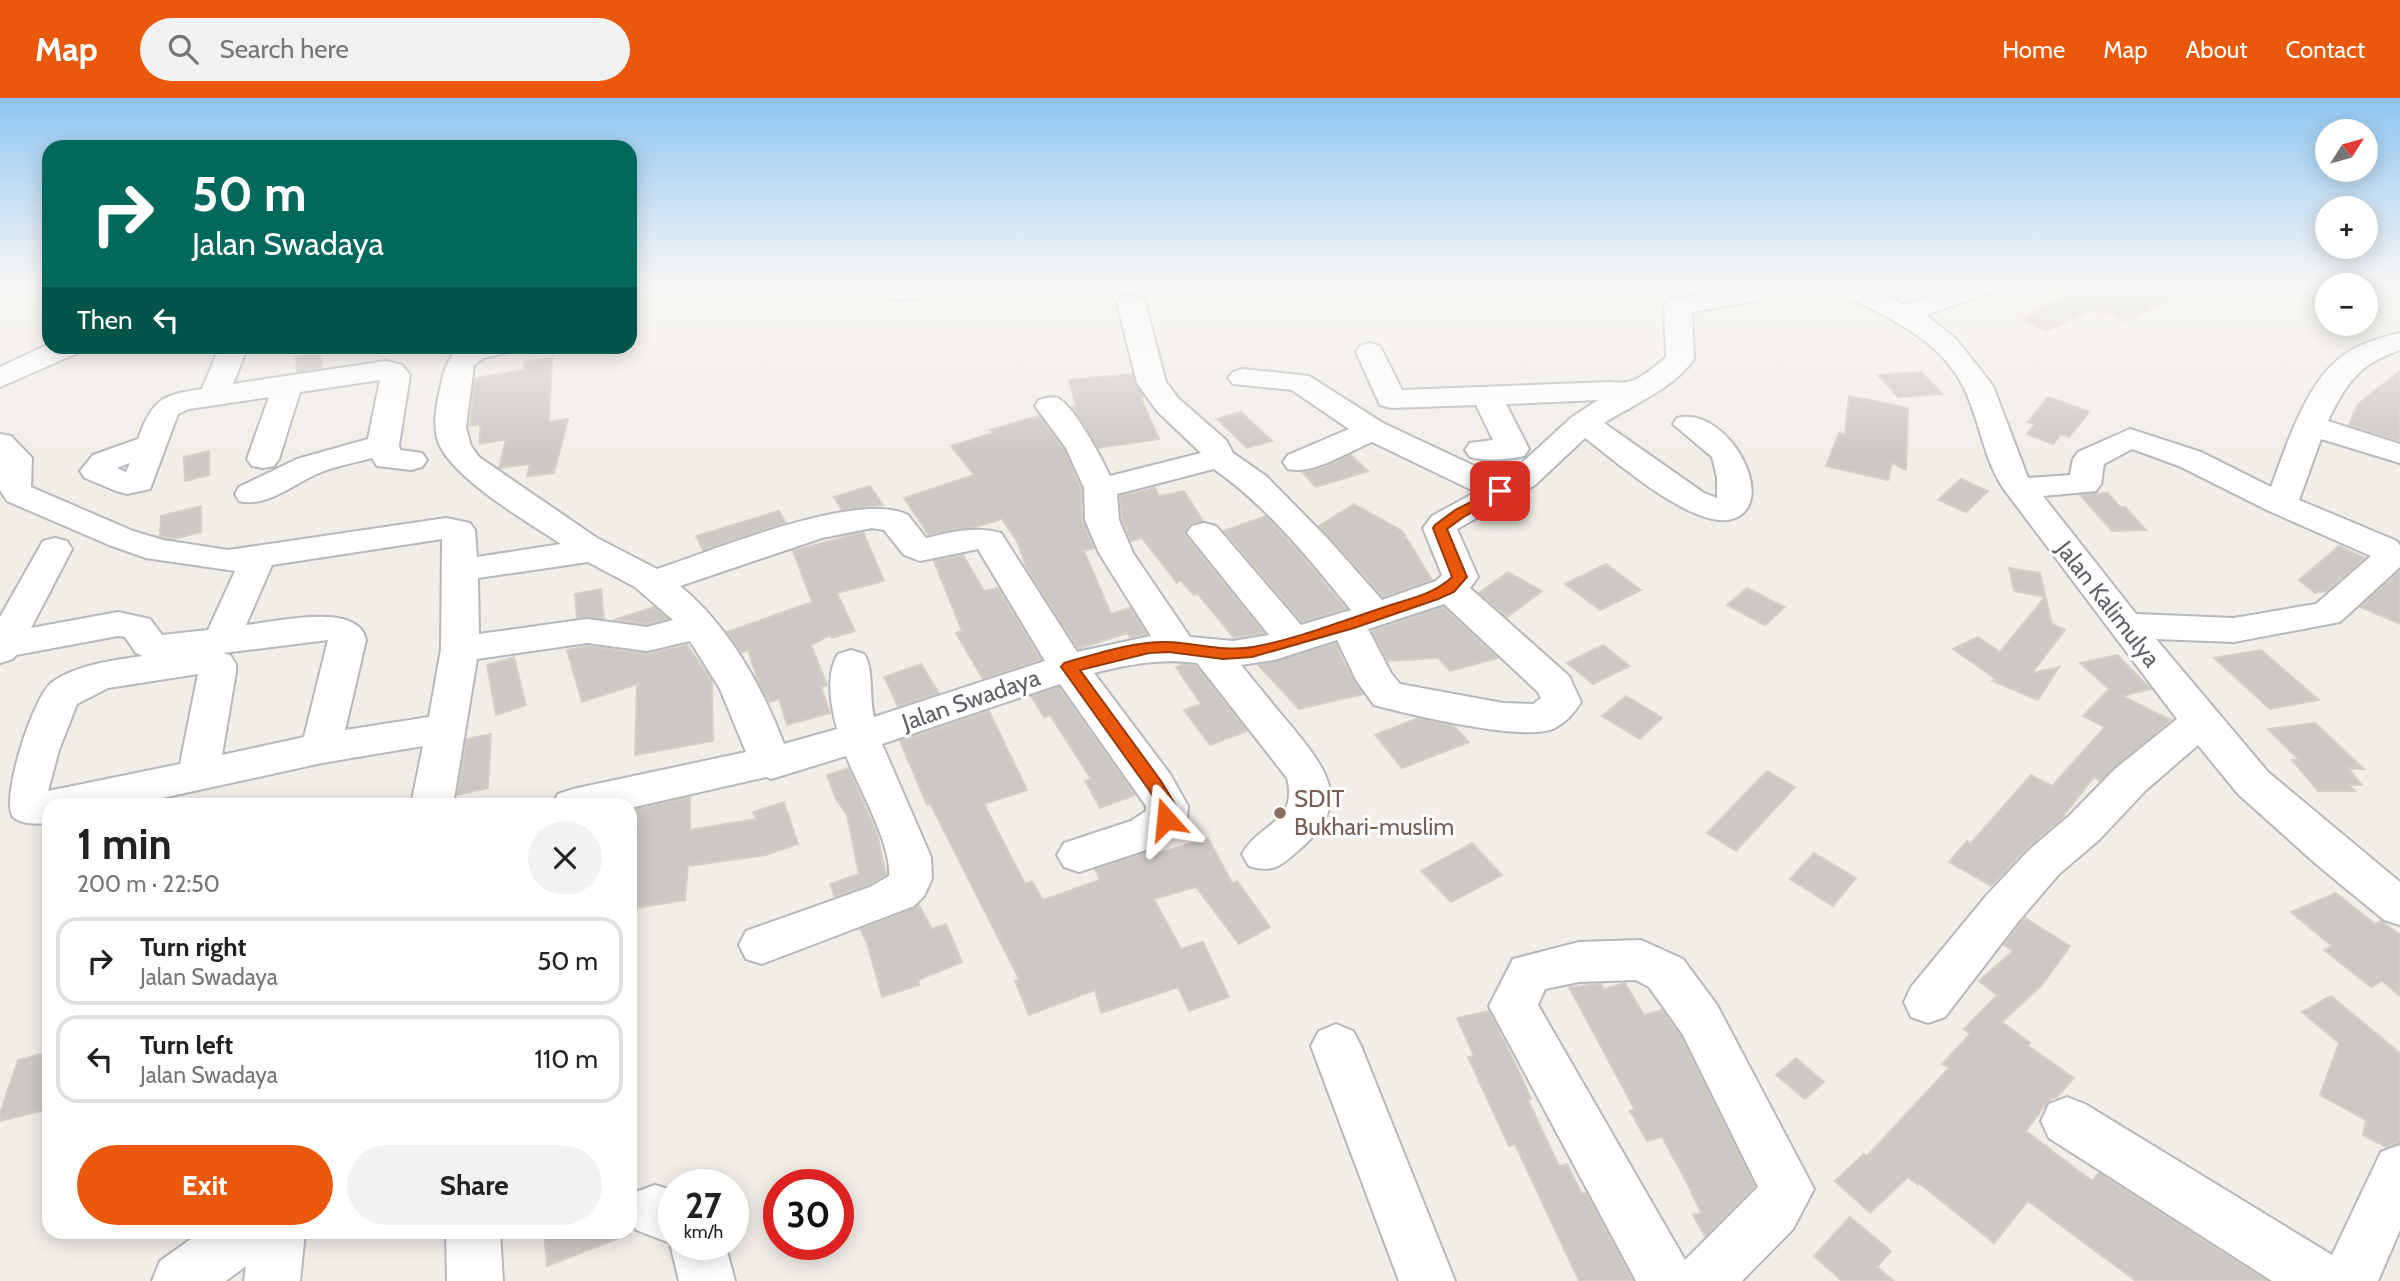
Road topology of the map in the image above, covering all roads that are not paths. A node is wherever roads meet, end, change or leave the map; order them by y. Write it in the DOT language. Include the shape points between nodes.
graph roads {
  1 [pos="1141,342"];
  2 [pos="1679,342"];
  3 [pos="1937,342"];
  4 [pos="2396,342"];
  5 [pos="1370,352"];
  6 [pos="49,354"];
  7 [pos="231,354"];
  8 [pos="471,354"];
  9 [pos="343,361"];
  10 [pos="0,377"];
  11 [pos="1243,378"];
  12 [pos="288,384"];
  13 [pos="1486,394"];
  14 [pos="1629,394"];
  15 [pos="214,396"];
  16 [pos="1050,407"];
  17 [pos="1583,423"];
  18 [pos="1688,424"];
  19 [pos="2311,426"];
  20 [pos="1372,430"];
  21 [pos="151,445"];
  22 [pos="383,445"];
  23 [pos="1481,450"];
  24 [pos="2400,454"];
  25 [pos="6,456"];
  26 [pos="1219,458"];
  27 [pos="263,459"];
  28 [pos="411,460"];
  29 [pos="1299,463"];
  30 [pos="1100,488"];
  31 [pos="2019,488"];
  32 [pos="1500,491"];
  33 [pos="251,494"];
  34 [pos="2280,504"];
  35 [pos="1204,533"];
  36 [pos="55,549"];
  37 [pos="594,550"];
  38 [pos="259,556"];
  39 [pos="461,570"];
  40 [pos="654,583"];
  41 [pos="1449,589"];
  42 [pos="1362,620"];
  43 [pos="2123,625"];
  44 [pos="700,626"];
  45 [pos="221,641"];
  46 [pos="1294,641"];
  47 [pos="2,648"];
  48 [pos="460,649"];
  49 [pos="1194,651"];
  50 [pos="851,663"];
  51 [pos="1069,667"];
  52 [pos="2200,721"];
  53 [pos="447,728"];
  54 [pos="858,738"];
  55 [pos="322,748"];
  56 [pos="771,764"];
  57 [pos="198,775"];
  58 [pos="115,798"];
  59 [pos="433,798"];
  60 [pos="611,798"];
  61 [pos="42,807"];
  62 [pos="1264,854"];
  63 [pos="1079,855"];
  64 [pos="2400,907"];
  65 [pos="762,945"];
  66 [pos="1928,1002"];
  67 [pos="1336,1046"];
  68 [pos="2067,1121"];
  69 [pos="2400,1170"];
  70 [pos="237,1239"];
  71 [pos="277,1239"];
  72 [pos="474,1239"];
  73 [pos="701,1260"];
  74 [pos="180,1281"];
  75 [pos="272,1281"];
  76 [pos="475,1281"];
  77 [pos="707,1281"];
  78 [pos="1427,1281"];
  79 [pos="1666,1281"];
  80 [pos="1703,1281"];
  81 [pos="2323,1281"];
  82 [pos="2348,1281"];
  1 -- 26 [label="street" via="1152,383 1184,421 1215,447"];
  2 -- 14 [label="street" via="1679,359 1654,382"];
  3 -- 31 [label="street, Jalan Kalimulya" via="1978,386 2008,471"];
  4 -- 19 [label="street" via="2374,349 2340,373"];
  5 -- 13 [label="street" via="1391,399 1414,411"];
  6 -- 10 [label="street"];
  7 -- 15 [label="street"];
  8 -- 37 [label="street" via="460,362 451,421 455,447 471,466"];
  9 -- 12 [label="street"];
  9 -- 22 [label="street" via="395,375"];
  11 -- 20 [label="street" via="1299,382"];
  12 -- 15 [label="street"];
  12 -- 27 [label="street"];
  13 -- 14 [label="street"];
  13 -- 23 [label="street" via="1513,449"];
  14 -- 17 [label="street"];
  15 -- 21 [label="street" via="167,408"];
  16 -- 30 [label="street" via="1081,447"];
  17 -- 18 [label="street" via="1692,500 1721,512 1733,508 1734,468 1720,444"];
  17 -- 32 [label="street" via="1524,478"];
  19 -- 24 [label="street"];
  19 -- 34 [label="street"];
  20 -- 29 [label="street"];
  20 -- 32 [label="street"];
  22 -- 28 [label="street" via="387,459"];
  22 -- 33 [label="street" via="308,466"];
  25 -- 38 [label="street" via="19,494 121,538 191,557 228,561"];
  26 -- 30 [label="street"];
  26 -- 42 [label="street" via="1255,483 1317,547"];
  30 -- 49 [label="street" via="1102,520 1116,553"];
  31 -- 34 [label="street" via="2085,484 2089,459 2130,438 2190,459"];
  31 -- 43 [label="street, Jalan Kalimulya"];
  32 -- 41 [label="street" via="1440,528 1460,577"];
  34 -- 43 [label="street" via="2385,549 2390,557 2328,614 2234,629"];
  35 -- 46 [label="street"];
  36 -- 47 [label="street"];
  37 -- 39 [label="street"];
  37 -- 40 [label="street"];
  38 -- 39 [label="street" via="452,529 459,534"];
  38 -- 45 [label="street"];
  39 -- 48 [label="street"];
  40 -- 44 [label="street"];
  40 -- 51 [label="street" via="839,523 871,518 901,525 920,550 984,537"];
  41 -- 42 [label="street, Jalan Swadaya"];
  41 -- 42 [label="street" via="1555,685 1562,702 1541,718 1503,717 1388,695 1375,680"];
  42 -- 46 [label="street, Jalan Swadaya"];
  43 -- 52 [label="street, Jalan Kalimulya"];
  44 -- 48 [label="street" via="647,639 587,631"];
  44 -- 56 [label="street" via="736,682"];
  45 -- 47 [label="street" via="159,648 149,644 137,628 118,624"];
  45 -- 55 [label="street" via="316,629 346,633"];
  46 -- 49 [label="street, Jalan Swadaya" via="1242,654"];
  48 -- 53 [label="street"];
  49 -- 51 [label="street, Jalan Swadaya" via="1138,649"];
  49 -- 62 [label="street" via="1306,773 1311,787 1308,812 1300,824"];
  50 -- 54 [label="street" via="850,691"];
  51 -- 54 [label="street, Jalan Swadaya"];
  51 -- 63 [label="street" via="1167,806 1166,819 1154,829"];
  52 -- 64 [label="street, Jalan Kalimulya" via="2253,783"];
  52 -- 66 [label="street" via="2044,862"];
  53 -- 55 [label="street"];
  53 -- 59 [label="street"];
  54 -- 56 [label="street, Jalan Swadaya"];
  54 -- 65 [label="street" via="904,842 911,872 907,885 886,900"];
  55 -- 57 [label="street"];
  56 -- 60 [label="street, Jalan Swadaya"];
  57 -- 58 [label="street"];
  57 -- 61 [label="street" via="218,672 217,664 204,660 69,688 59,701 25,799 33,808"];
  67 -- 78 [label="street"];
  68 -- 81 [label="street"];
  69 -- 82 [label="street"];
  70 -- 74 [label="street"];
  71 -- 75 [label="street"];
  72 -- 76 [label="street"];
  73 -- 77 [label="street"];
  79 -- 80 [label="street" via="1513,1006 1530,973 1579,962 1640,960 1665,973 1700,1020 1787,1189 1774,1210"];
}
